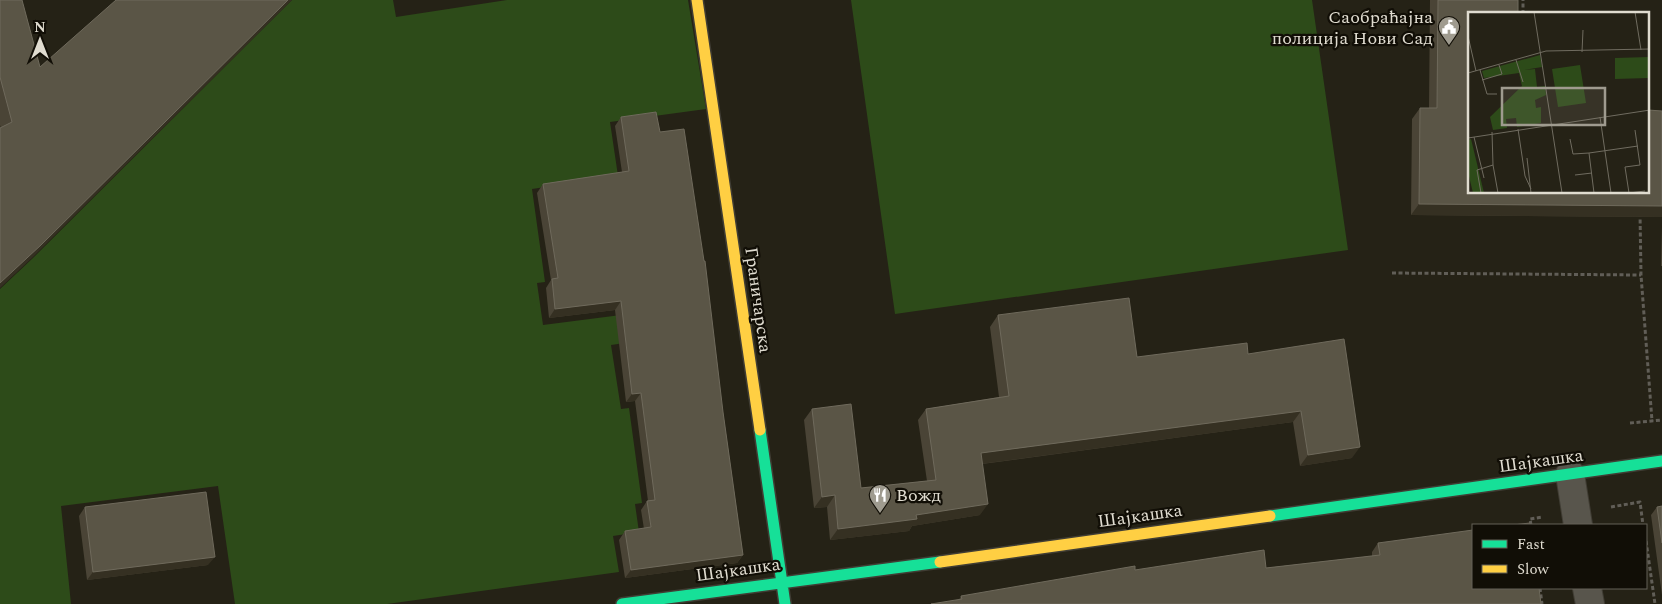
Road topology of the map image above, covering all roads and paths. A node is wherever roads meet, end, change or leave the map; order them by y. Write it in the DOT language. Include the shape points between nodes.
graph roads {
  1 [pos="696,0"];
  2 [pos="1640,211"];
  3 [pos="1392,273"];
  4 [pos="1641,275"];
  5 [pos="1662,420"];
  6 [pos="1652,421"];
  7 [pos="1630,423"];
  8 [pos="1662,461"];
  9 [pos="1570,474"];
  10 [pos="1640,502"];
  11 [pos="1530,518"];
  12 [pos="1531,524"];
  13 [pos="1578,524"];
  14 [pos="1643,524"];
  15 [pos="1647,548"];
  16 [pos="781,582"];
  17 [pos="1540,589"];
  18 [pos="1587,589"];
  19 [pos="622,604"];
  20 [pos="785,604"];
  21 [pos="1542,604"];
  22 [pos="1590,604"];
  23 [pos="1655,604"];
  1 -- 16 [label="street, Граничарска"];
  2 -- 4 [label="path"];
  3 -- 4 [label="path"];
  4 -- 6 [label="path"];
  5 -- 6 [label="path"];
  6 -- 7 [label="path"];
  8 -- 9 [label="street, Шајкашка"];
  9 -- 13 [label="street"];
  9 -- 16 [label="street, Шајкашка"];
  10 -- 14 [label="path"];
  11 -- 12 [label="path"];
  15 -- 23 [label="path"];
  16 -- 19 [label="street, Шајкашка"];
  16 -- 20 [label="street, Граничарска"];
  17 -- 21 [label="path"];
  18 -- 22 [label="street"];
}
